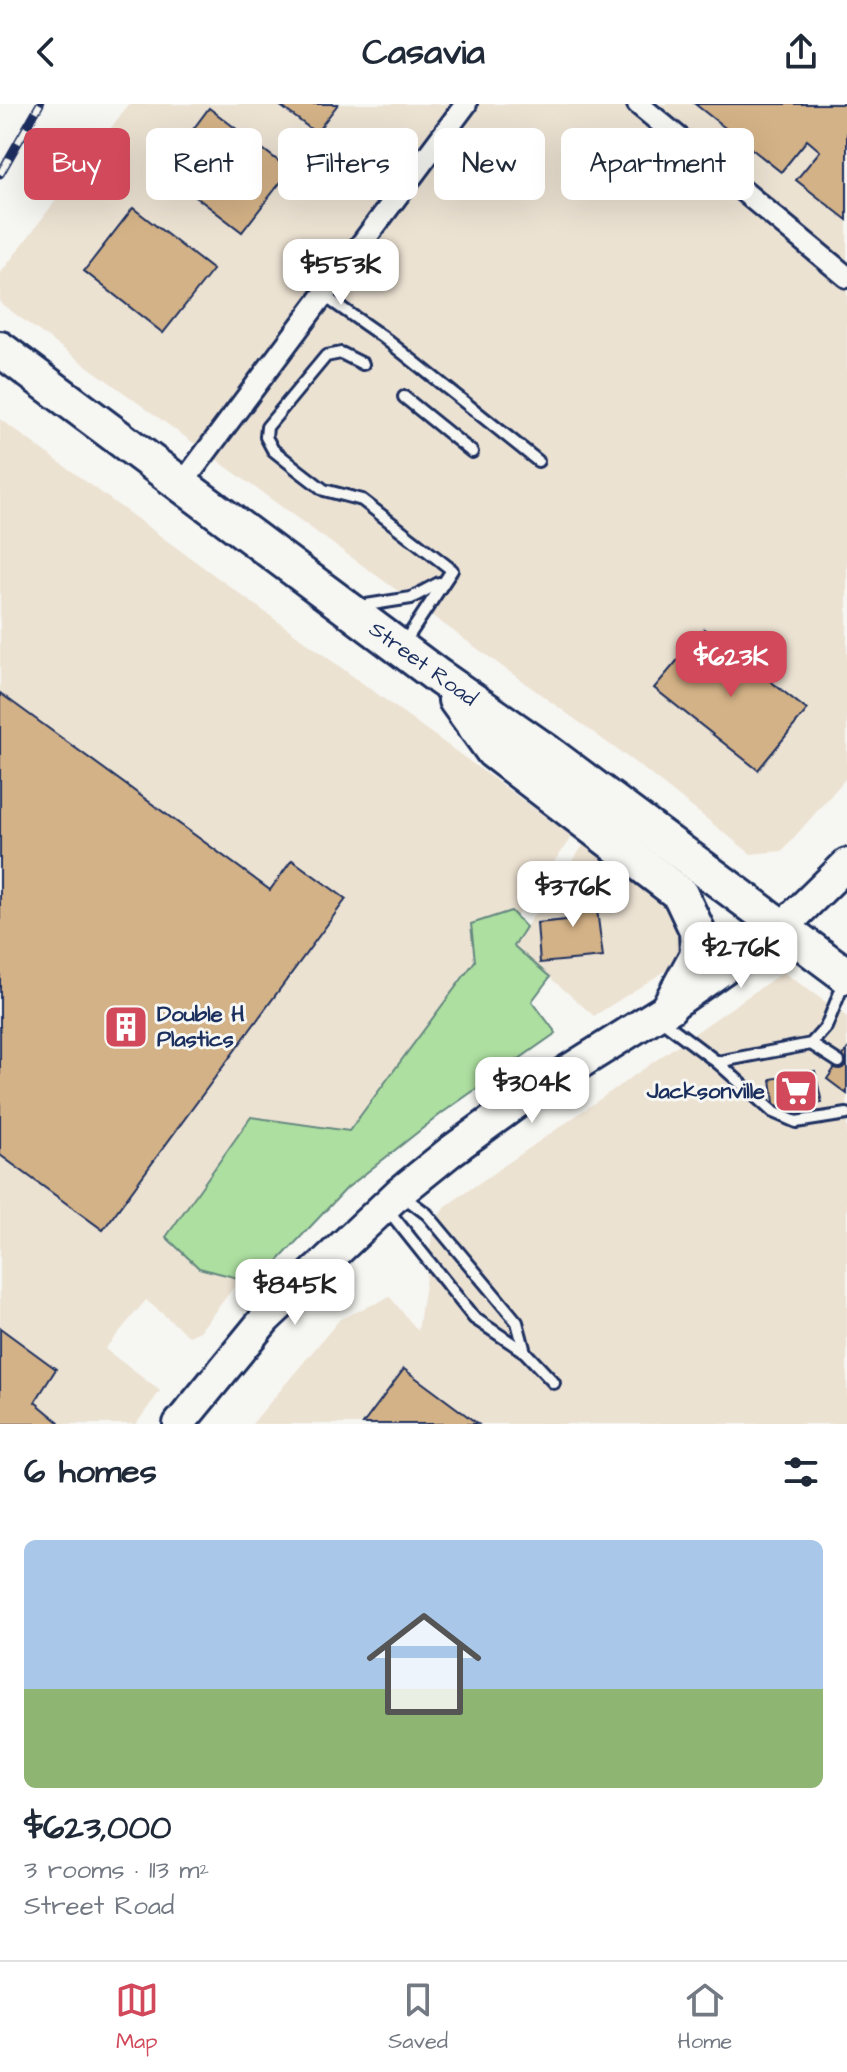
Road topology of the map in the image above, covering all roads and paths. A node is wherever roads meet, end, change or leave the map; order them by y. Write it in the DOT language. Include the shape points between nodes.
graph roads {
  1 [pos="466,104"];
  2 [pos="638,104"];
  3 [pos="847,277"];
  4 [pos="323,295"];
  5 [pos="0,349"];
  6 [pos="363,364"];
  7 [pos="404,397"];
  8 [pos="472,452"];
  9 [pos="538,461"];
  10 [pos="182,484"];
  11 [pos="444,580"];
  12 [pos="347,608"];
  13 [pos="400,648"];
  14 [pos="439,677"];
  15 [pos="847,864"];
  16 [pos="782,928"];
  17 [pos="847,976"];
  18 [pos="662,1011"];
  19 [pos="811,1044"];
  20 [pos="717,1062"];
  21 [pos="839,1062"];
  22 [pos="847,1114"];
  23 [pos="392,1200"];
  24 [pos="525,1352"];
  25 [pos="554,1383"];
  26 [pos="179,1424"];
  1 -- 4 [label="street"];
  2 -- 3 [label="street"];
  4 -- 9 [label="lane"];
  4 -- 10 [label="street"];
  5 -- 10 [label="main road, Street Road"];
  6 -- 11 [label="lane" via="341,353 326,356 267,427 266,437 273,450 324,490 362,500 452,570"];
  7 -- 8 [label="lane"];
  10 -- 12 [label="main road, Street Road"];
  11 -- 12 [label="lane" via="411,598"];
  11 -- 13 [label="lane"];
  12 -- 13 [label="main road, Street Road"];
  13 -- 14 [label="main road, Street Road"];
  14 -- 16 [label="main road, Street Road"];
  14 -- 18 [label="main road" via="493,751 680,894 697,930 698,954"];
  15 -- 16 [label="main road"];
  16 -- 17 [label="main road, Street Road"];
  16 -- 18 [label="main road"];
  17 -- 19 [label="lane" via="826,1027"];
  18 -- 20 [label="lane"];
  18 -- 23 [label="main road" via="506,1111"];
  19 -- 20 [label="lane"];
  19 -- 21 [label="lane"];
  20 -- 22 [label="lane" via="773,1112 796,1122"];
  23 -- 24 [label="lane" via="474,1318"];
  23 -- 24 [label="lane" via="427,1214 517,1322"];
  23 -- 26 [label="main road" via="265,1319"];
  24 -- 25 [label="lane"];
}
